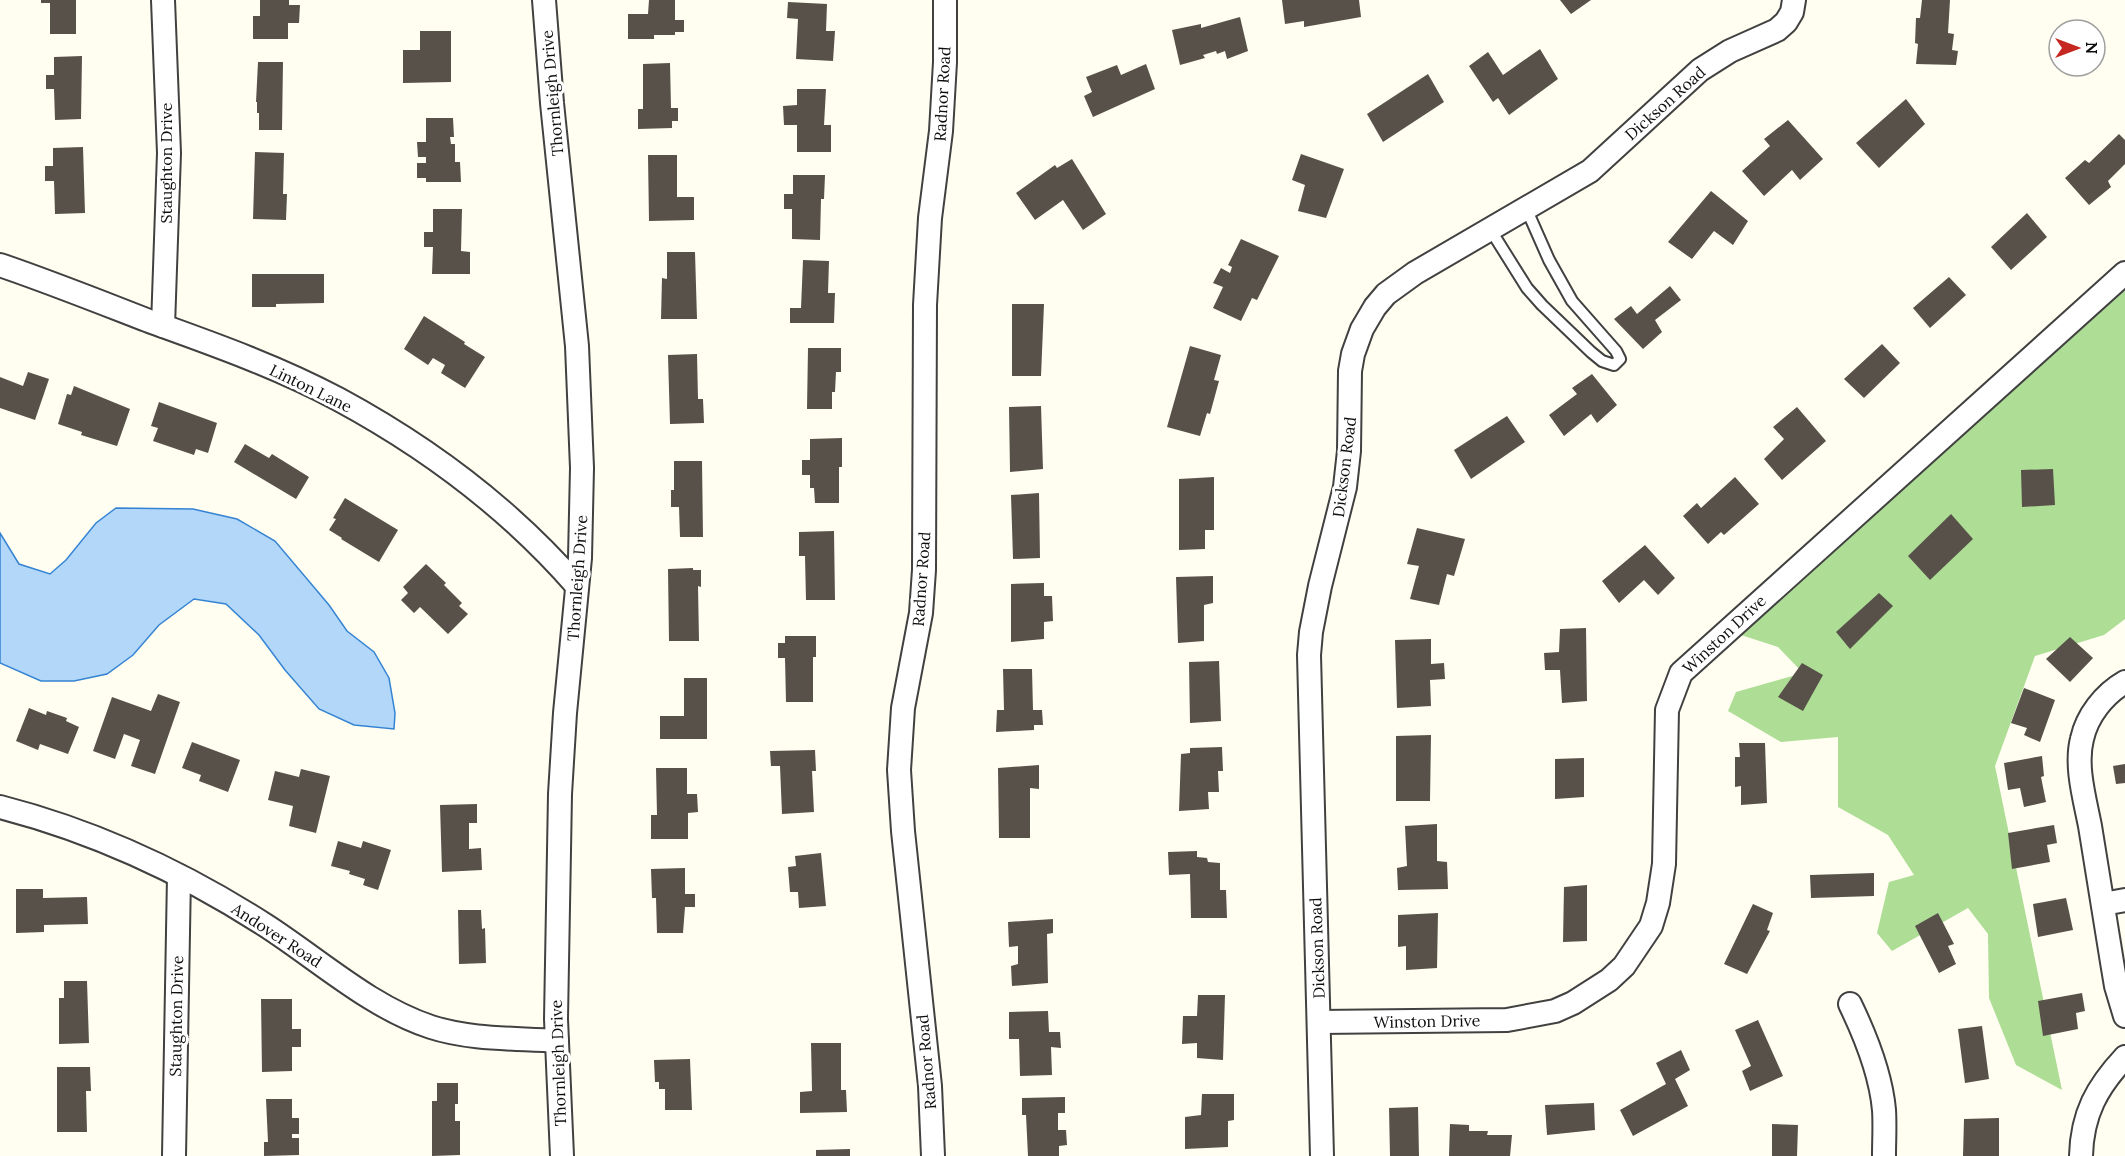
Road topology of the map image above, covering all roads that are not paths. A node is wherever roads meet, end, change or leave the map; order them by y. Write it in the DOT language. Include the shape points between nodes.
graph roads {
  1 [pos="164,0"];
  2 [pos="544,0"];
  3 [pos="1794,0"];
  4 [pos="950,2"];
  5 [pos="1526,208"];
  6 [pos="1490,229"];
  7 [pos="0,265"];
  8 [pos="2125,273"];
  9 [pos="163,326"];
  10 [pos="577,586"];
  11 [pos="2125,682"];
  12 [pos="0,807"];
  13 [pos="180,876"];
  14 [pos="2125,900"];
  15 [pos="2103,904"];
  16 [pos="1850,1004"];
  17 [pos="2125,1016"];
  18 [pos="1320,1023"];
  19 [pos="557,1041"];
  20 [pos="2125,1058"];
  21 [pos="174,1156"];
  22 [pos="562,1156"];
  23 [pos="933,1156"];
  24 [pos="1322,1156"];
  25 [pos="1884,1156"];
  26 [pos="2081,1156"];
  1 -- 9 [label="street, Staughton Drive" via="169,153"];
  2 -- 10 [label="street, Thornleigh Drive" via="580,398 582,521"];
  3 -- 5 [label="street, Dickson Road" via="1789,17 1777,30 1730,51 1700,70 1598,165"];
  4 -- 23 [label="street, Radnor Road" via="925,305 924,570 921,613 903,708 899,770 930,1086"];
  5 -- 6 [label="street, Dickson Road"];
  5 -- 6 [label="lane" via="1572,302 1616,351 1620,359 1614,365 1591,352 1542,305"];
  6 -- 18 [label="street, Dickson Road" via="1386,294 1362,329 1353,354 1345,487 1320,586 1309,655"];
  7 -- 9 [label="street, Linton Lane"];
  8 -- 18 [label="street, Winston Drive" via="1681,673 1666,718 1664,864 1658,903 1651,926 1610,980 1555,1011 1507,1020"];
  9 -- 10 [label="street, Linton Lane" via="299,380 398,434 477,490"];
  10 -- 19 [label="street, Thornleigh Drive" via="560,794"];
  11 -- 15 [label="street" via="2105,697 2086,727 2080,750"];
  12 -- 13 [label="street, Andover Road" via="76,831"];
  13 -- 19 [label="street, Andover Road" via="255,919 398,1014 460,1034"];
  13 -- 21 [label="street, Staughton Drive"];
  14 -- 15 [label="street"];
  15 -- 17 [label="street" via="2116,986"];
  16 -- 25 [label="street" via="1879,1082 1884,1110"];
  18 -- 24 [label="street, Dickson Road"];
  19 -- 22 [label="street, Thornleigh Drive"];
  20 -- 26 [label="street" via="2094,1098"];
}
